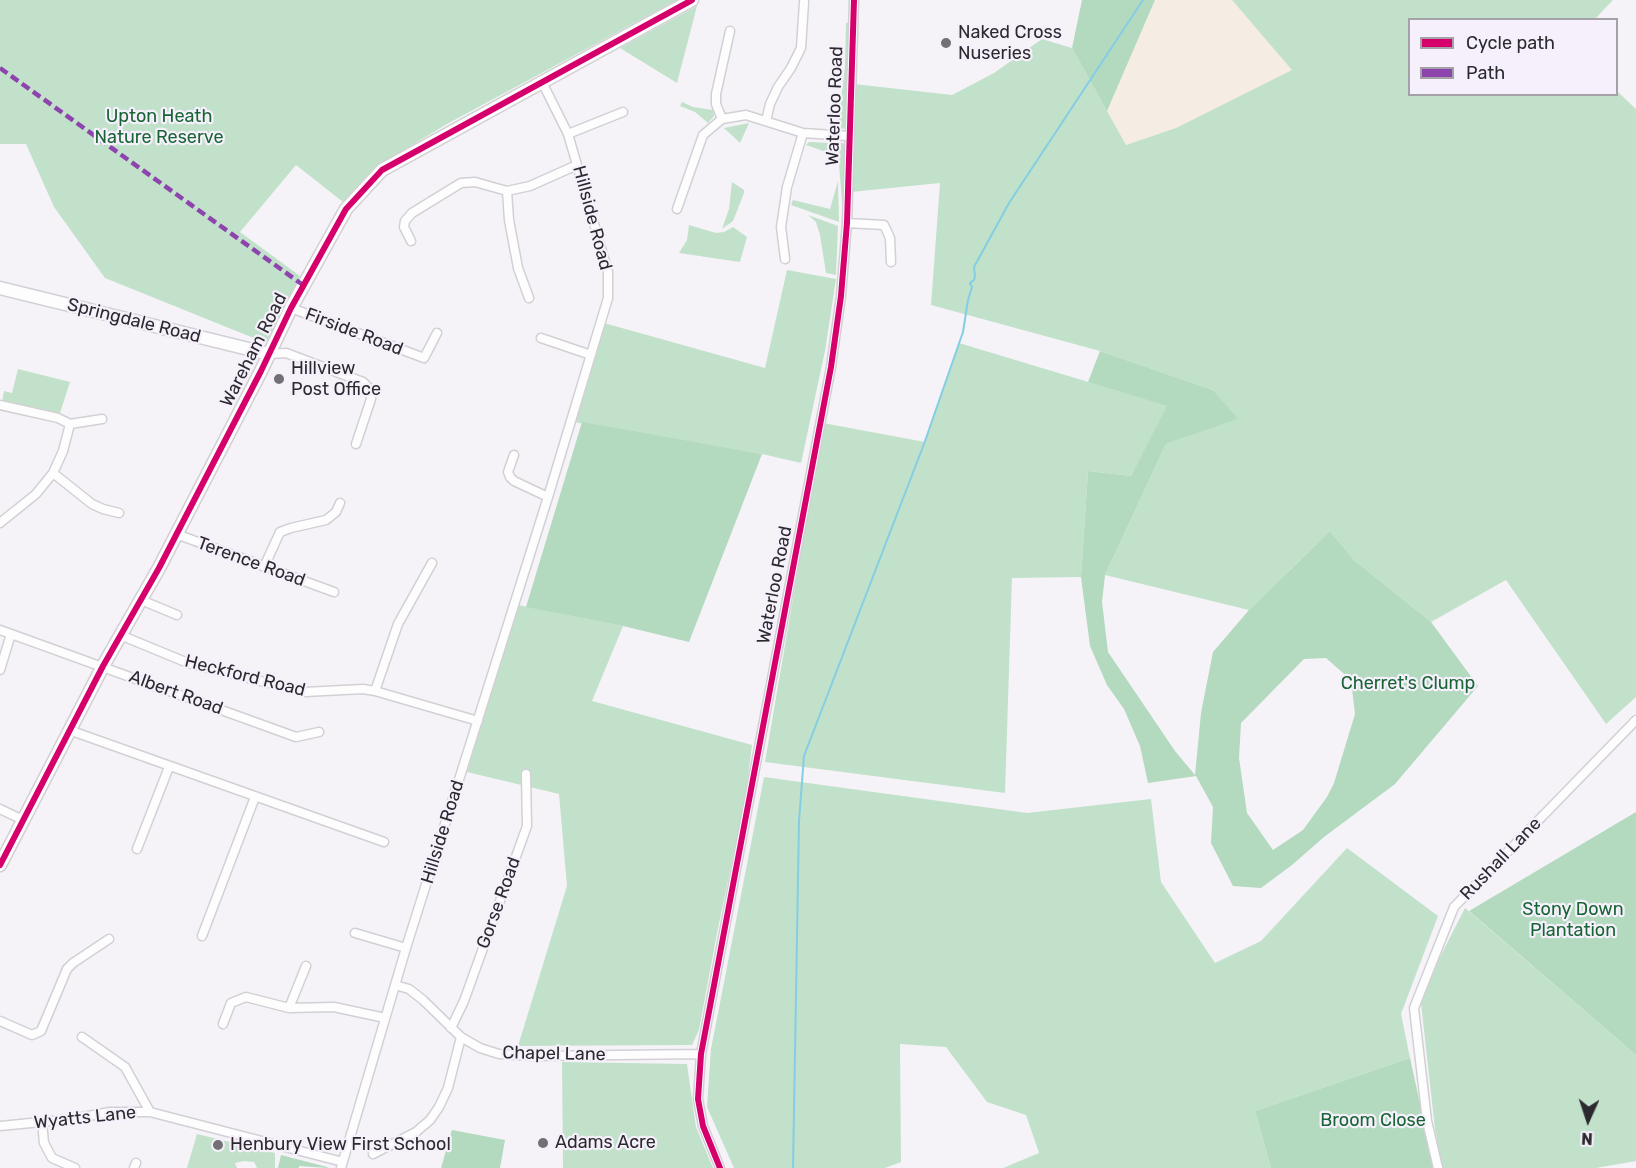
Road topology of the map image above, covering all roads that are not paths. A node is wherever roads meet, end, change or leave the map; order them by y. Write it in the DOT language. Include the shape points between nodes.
graph roads {
  1 [pos="692,0"];
  2 [pos="854,0"];
  3 [pos="804,2"];
  4 [pos="730,31"];
  5 [pos="542,82"];
  6 [pos="622,112"];
  7 [pos="722,119"];
  8 [pos="766,121"];
  9 [pos="568,134"];
  10 [pos="803,134"];
  11 [pos="849,136"];
  12 [pos="577,165"];
  13 [pos="507,191"];
  14 [pos="677,209"];
  15 [pos="847,222"];
  16 [pos="411,241"];
  17 [pos="785,259"];
  18 [pos="891,262"];
  19 [pos="0,288"];
  20 [pos="529,298"];
  21 [pos="291,308"];
  22 [pos="437,333"];
  23 [pos="541,338"];
  24 [pos="269,354"];
  25 [pos="591,355"];
  26 [pos="0,405"];
  27 [pos="102,419"];
  28 [pos="70,424"];
  29 [pos="357,444"];
  30 [pos="514,455"];
  31 [pos="52,473"];
  32 [pos="548,497"];
  33 [pos="340,503"];
  34 [pos="119,513"];
  35 [pos="0,524"];
  36 [pos="176,534"];
  37 [pos="432,563"];
  38 [pos="264,567"];
  39 [pos="329,593"];
  40 [pos="141,600"];
  41 [pos="177,615"];
  42 [pos="0,630"];
  43 [pos="11,634"];
  44 [pos="120,635"];
  45 [pos="103,666"];
  46 [pos="0,670"];
  47 [pos="375,691"];
  48 [pos="1636,720"];
  49 [pos="478,721"];
  50 [pos="69,730"];
  51 [pos="319,732"];
  52 [pos="169,767"];
  53 [pos="526,774"];
  54 [pos="255,797"];
  55 [pos="0,809"];
  56 [pos="23,820"];
  57 [pos="384,842"];
  58 [pos="137,849"];
  59 [pos="0,865"];
  60 [pos="355,933"];
  61 [pos="202,936"];
  62 [pos="109,939"];
  63 [pos="406,948"];
  64 [pos="306,966"];
  65 [pos="395,985"];
  66 [pos="289,1008"];
  67 [pos="385,1018"];
  68 [pos="0,1022"];
  69 [pos="223,1024"];
  70 [pos="451,1028"];
  71 [pos="82,1037"];
  72 [pos="461,1037"];
  73 [pos="701,1054"];
  74 [pos="150,1112"];
  75 [pos="42,1122"];
  76 [pos="0,1126"];
  77 [pos="373,1154"];
  78 [pos="342,1165"];
  79 [pos="75,1168"];
  80 [pos="720,1168"];
  81 [pos="1438,1168"];
  1 -- 5 [label="street, Wareham Road"];
  2 -- 11 [label="street, Waterloo Road"];
  3 -- 8 [label="street" via="801,48 778,87"];
  4 -- 7 [label="street" via="716,94"];
  5 -- 9 [label="street, Hillside Road"];
  5 -- 21 [label="street, Wareham Road" via="382,170 346,209"];
  6 -- 9 [label="street"];
  7 -- 8 [label="street" via="746,115"];
  7 -- 14 [label="street" via="703,135"];
  8 -- 10 [label="street"];
  9 -- 12 [label="street, Hillside Road"];
  10 -- 11 [label="street"];
  10 -- 17 [label="street" via="787,187 781,227"];
  11 -- 15 [label="street, Waterloo Road"];
  12 -- 13 [label="street" via="530,186"];
  12 -- 25 [label="street, Hillside Road" via="608,272 608,298"];
  13 -- 16 [label="street" via="475,182 461,183 405,221"];
  13 -- 20 [label="street" via="518,268"];
  15 -- 18 [label="street" via="884,225 890,238"];
  15 -- 73 [label="street, Waterloo Road" via="831,366"];
  19 -- 24 [label="street, Springdale Road"];
  21 -- 22 [label="street, Firside Road" via="424,358"];
  21 -- 24 [label="street, Wareham Road"];
  23 -- 25 [label="street"];
  24 -- 29 [label="street" via="286,353 363,382 370,389 371,399"];
  24 -- 36 [label="street, Wareham Road"];
  25 -- 32 [label="street, Hillside Road"];
  26 -- 28 [label="street"];
  27 -- 28 [label="street"];
  28 -- 31 [label="street"];
  30 -- 32 [label="street" via="508,472 514,482"];
  31 -- 34 [label="street" via="92,504"];
  31 -- 35 [label="street" via="36,494"];
  32 -- 49 [label="street, Hillside Road"];
  33 -- 38 [label="street" via="326,520 280,532"];
  36 -- 38 [label="street, Terence Road"];
  36 -- 40 [label="street, Wareham Road"];
  37 -- 47 [label="street" via="398,624"];
  38 -- 39 [label="street, Terence Road"];
  40 -- 41 [label="street"];
  40 -- 44 [label="street, Wareham Road"];
  42 -- 43 [label="street, Albert Road"];
  43 -- 45 [label="street, Albert Road"];
  43 -- 46 [label="street"];
  44 -- 45 [label="street, Wareham Road"];
  44 -- 47 [label="street, Heckford Road" via="188,663 305,692"];
  45 -- 50 [label="street, Wareham Road"];
  45 -- 51 [label="street, Albert Road" via="296,737"];
  47 -- 49 [label="street, Heckford Road"];
  48 -- 81 [label="street, Rushall Lane" via="1454,907 1414,1008 1427,1121"];
  49 -- 63 [label="street, Hillside Road"];
  50 -- 52 [label="street"];
  50 -- 56 [label="street, Wareham Road"];
  52 -- 54 [label="street"];
  52 -- 58 [label="street"];
  53 -- 70 [label="street, Gorse Road" via="527,826"];
  54 -- 57 [label="street"];
  54 -- 61 [label="street"];
  55 -- 56 [label="street"];
  56 -- 59 [label="street, Wareham Road"];
  60 -- 63 [label="street"];
  62 -- 68 [label="street" via="67,969 41,1031 32,1035"];
  63 -- 65 [label="street, Hillside Road"];
  64 -- 66 [label="street"];
  65 -- 67 [label="street, Hillside Road"];
  65 -- 70 [label="street, Chapel Lane" via="409,989"];
  66 -- 67 [label="street" via="334,1006"];
  66 -- 69 [label="street" via="246,997 231,1003"];
  67 -- 78 [label="street, Hillside Road"];
  70 -- 72 [label="street, Chapel Lane"];
  71 -- 74 [label="street" via="125,1067"];
  72 -- 73 [label="street, Chapel Lane" via="499,1054"];
  72 -- 77 [label="street" via="448,1088 430,1120 408,1137"];
  73 -- 80 [label="street, Waterloo Road" via="698,1099 703,1126"];
  74 -- 75 [label="street, Wyatts Lane" via="110,1112"];
  74 -- 78 [label="street, Wyatts Lane"];
  75 -- 76 [label="street, Wyatts Lane"];
  75 -- 79 [label="street" via="44,1143 52,1158"];
}
